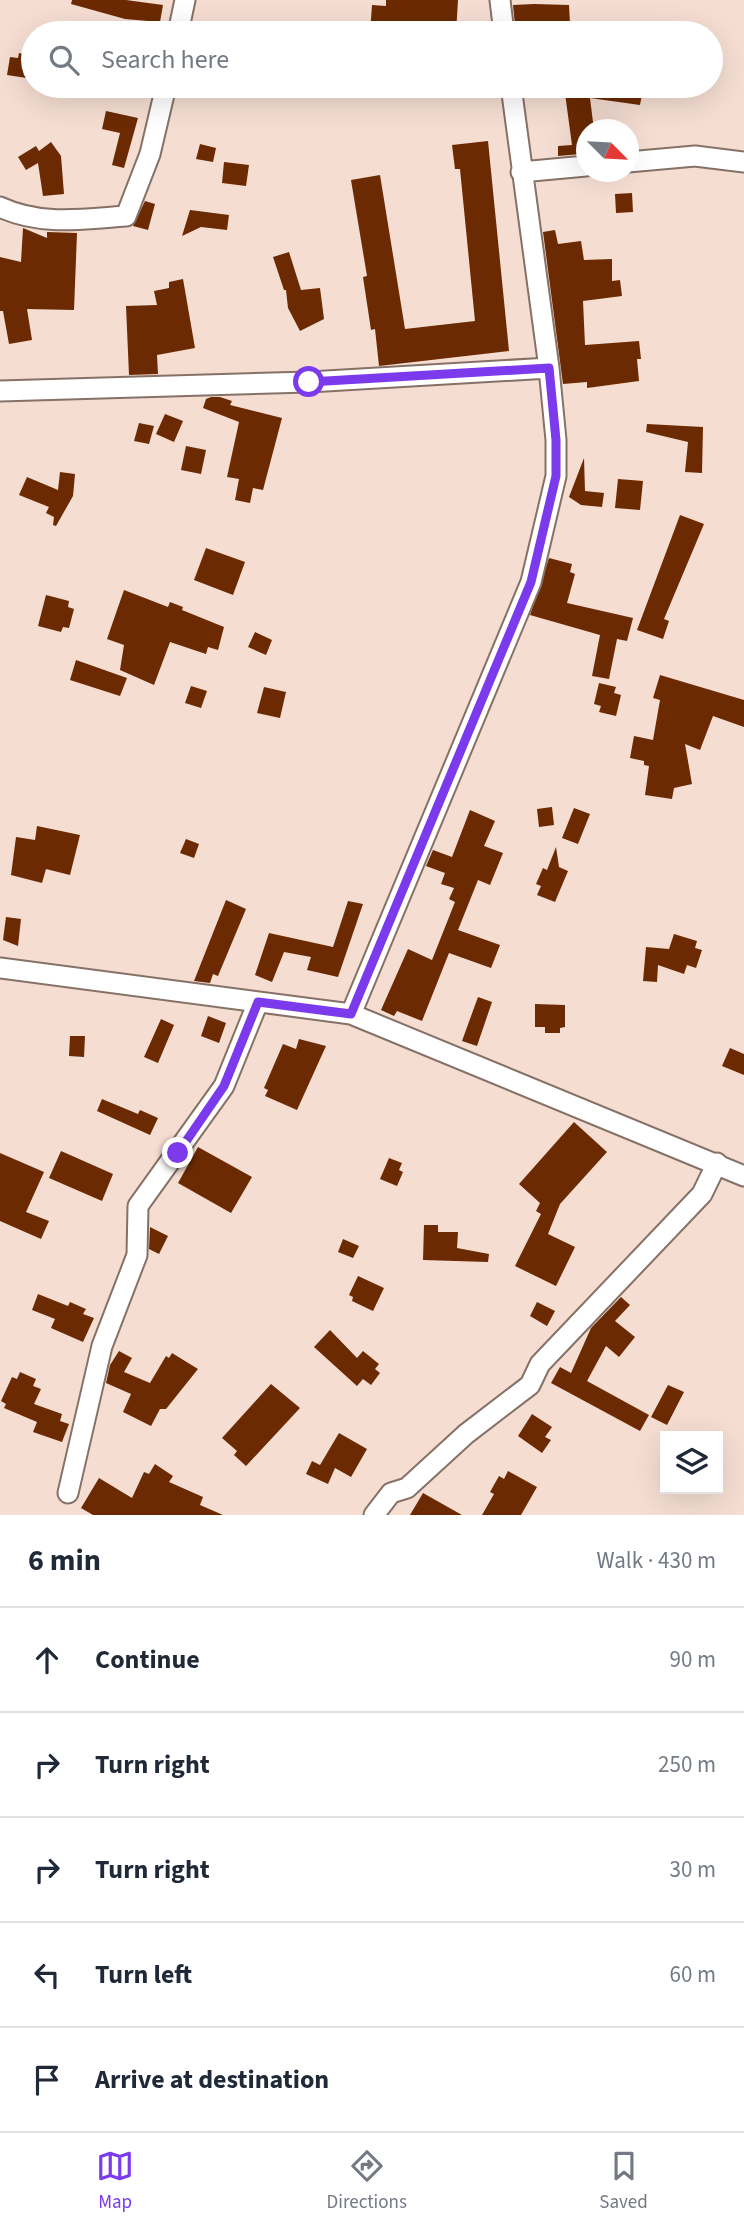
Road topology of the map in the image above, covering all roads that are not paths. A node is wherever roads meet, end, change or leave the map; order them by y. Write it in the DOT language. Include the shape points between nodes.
graph roads {
  1 [pos="185,0"];
  2 [pos="500,0"];
  3 [pos="181,21"];
  4 [pos="503,21"];
  5 [pos="163,98"];
  6 [pos="512,98"];
  7 [pos="639,161"];
  8 [pos="744,162"];
  9 [pos="576,167"];
  10 [pos="521,172"];
  11 [pos="0,207"];
  12 [pos="549,368"];
  13 [pos="0,391"];
  14 [pos="0,968"];
  15 [pos="258,1002"];
  16 [pos="351,1014"];
  17 [pos="717,1163"];
  18 [pos="744,1176"];
  19 [pos="68,1493"];
  20 [pos="374,1515"];
  1 -- 3 [label="street"];
  2 -- 4 [label="street"];
  5 -- 11 [label="street" via="150,154 126,216 24,218"];
  6 -- 10 [label="street"];
  7 -- 8 [label="street" via="695,156"];
  9 -- 10 [label="street"];
  10 -- 12 [label="street"];
  12 -- 13 [label="street" via="309,382"];
  12 -- 16 [label="street" via="556,476 531,582"];
  14 -- 15 [label="street"];
  15 -- 16 [label="street"];
  15 -- 19 [label="street" via="224,1086 138,1206 137,1255 102,1346"];
  16 -- 17 [label="street"];
  17 -- 18 [label="street"];
  17 -- 20 [label="street" via="702,1194 540,1364 530,1385 466,1434 407,1488 391,1493"];
}
